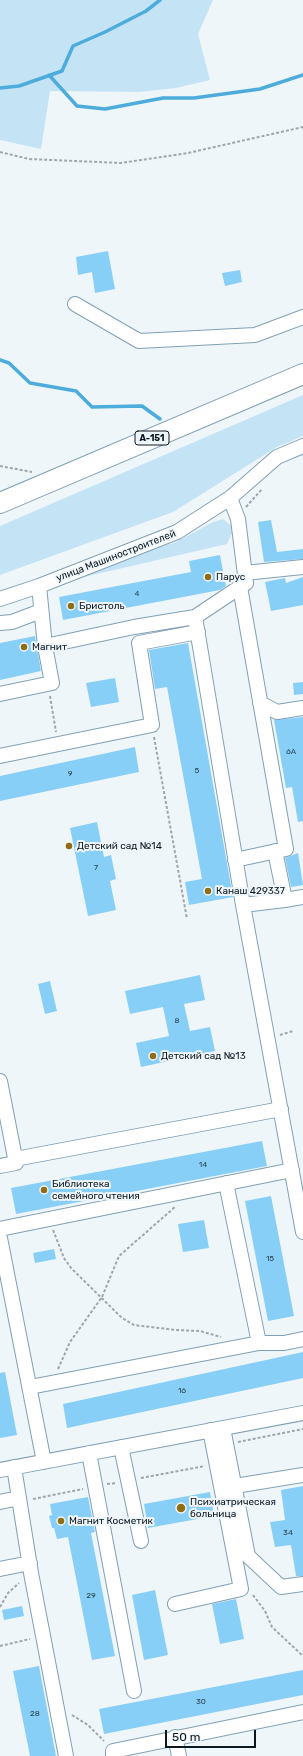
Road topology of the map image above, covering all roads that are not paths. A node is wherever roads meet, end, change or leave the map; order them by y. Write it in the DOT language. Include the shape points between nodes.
graph roads {
  1 [pos="75,304"];
  2 [pos="303,317"];
  3 [pos="303,374"];
  4 [pos="303,446"];
  5 [pos="230,498"];
  6 [pos="0,503"];
  7 [pos="303,567"];
  8 [pos="245,573"];
  9 [pos="39,586"];
  10 [pos="240,588"];
  11 [pos="0,599"];
  12 [pos="41,611"];
  13 [pos="195,617"];
  14 [pos="0,622"];
  15 [pos="198,632"];
  16 [pos="45,646"];
  17 [pos="0,694"];
  18 [pos="260,703"];
  19 [pos="303,708"];
  20 [pos="0,756"];
  21 [pos="276,851"];
  22 [pos="235,860"];
  23 [pos="303,897"];
  24 [pos="285,900"];
  25 [pos="243,905"];
  26 [pos="0,1081"];
  27 [pos="281,1109"];
  28 [pos="15,1159"];
  29 [pos="0,1166"];
  30 [pos="292,1170"];
  31 [pos="226,1183"];
  32 [pos="0,1228"];
  33 [pos="303,1232"];
  34 [pos="0,1238"];
  35 [pos="303,1339"];
  36 [pos="259,1343"];
  37 [pos="30,1387"];
  38 [pos="303,1413"];
  39 [pos="216,1429"];
  40 [pos="121,1447"];
  41 [pos="90,1453"];
  42 [pos="44,1462"];
  43 [pos="14,1468"];
  44 [pos="0,1470"];
  45 [pos="303,1475"];
  46 [pos="234,1486"];
  47 [pos="19,1500"];
  48 [pos="0,1502"];
  49 [pos="141,1541"];
  50 [pos="31,1568"];
  51 [pos="0,1569"];
  52 [pos="303,1584"];
  53 [pos="175,1604"];
  54 [pos="134,1692"];
  55 [pos="303,1712"];
  56 [pos="175,1737"];
  57 [pos="113,1754"];
  58 [pos="66,1756"];
  59 [pos="179,1756"];
  1 -- 2 [label="street" via="140,341 255,335"];
  3 -- 6 [label="highway, А-151"];
  4 -- 5 [label="street, улица Машиностроителей" via="277,457"];
  5 -- 8 [label="street" via="238,520"];
  5 -- 9 [label="street, улица Машиностроителей" via="177,532"];
  7 -- 8 [label="street"];
  8 -- 10 [label="street" via="246,583"];
  9 -- 11 [label="street, улица Машиностроителей"];
  9 -- 12 [label="street"];
  10 -- 13 [label="street"];
  10 -- 18 [label="street"];
  12 -- 14 [label="street" via="12,622"];
  12 -- 16 [label="street"];
  13 -- 15 [label="street"];
  13 -- 16 [label="street"];
  15 -- 20 [label="street" via="139,643 152,725"];
  15 -- 22 [label="street"];
  16 -- 17 [label="street" via="52,683"];
  18 -- 19 [label="street" via="277,712"];
  18 -- 21 [label="street" via="286,849"];
  21 -- 22 [label="street"];
  21 -- 24 [label="street"];
  22 -- 25 [label="street"];
  23 -- 24 [label="street"];
  24 -- 25 [label="street"];
  25 -- 27 [label="street"];
  26 -- 28 [label="street"];
  27 -- 28 [label="street"];
  27 -- 30 [label="street"];
  28 -- 29 [label="street" via="16,1163"];
  30 -- 31 [label="street"];
  30 -- 33 [label="street"];
  31 -- 32 [label="street"];
  31 -- 36 [label="street"];
  34 -- 37 [label="street"];
  35 -- 36 [label="street" via="284,1343"];
  36 -- 37 [label="street"];
  37 -- 42 [label="street"];
  38 -- 39 [label="street"];
  39 -- 40 [label="street"];
  39 -- 46 [label="street" via="226,1444"];
  39 -- 53 [label="street" via="215,1464 241,1589"];
  40 -- 41 [label="street"];
  40 -- 49 [label="street"];
  41 -- 42 [label="street"];
  41 -- 54 [label="street"];
  42 -- 43 [label="street"];
  43 -- 44 [label="street"];
  43 -- 47 [label="street"];
  45 -- 46 [label="street"];
  46 -- 52 [label="street" via="248,1556 281,1587"];
  47 -- 48 [label="street"];
  47 -- 50 [label="street"];
  50 -- 51 [label="street"];
  50 -- 58 [label="street"];
  55 -- 56 [label="street"];
  56 -- 57 [label="street"];
  56 -- 59 [label="street"];
}
